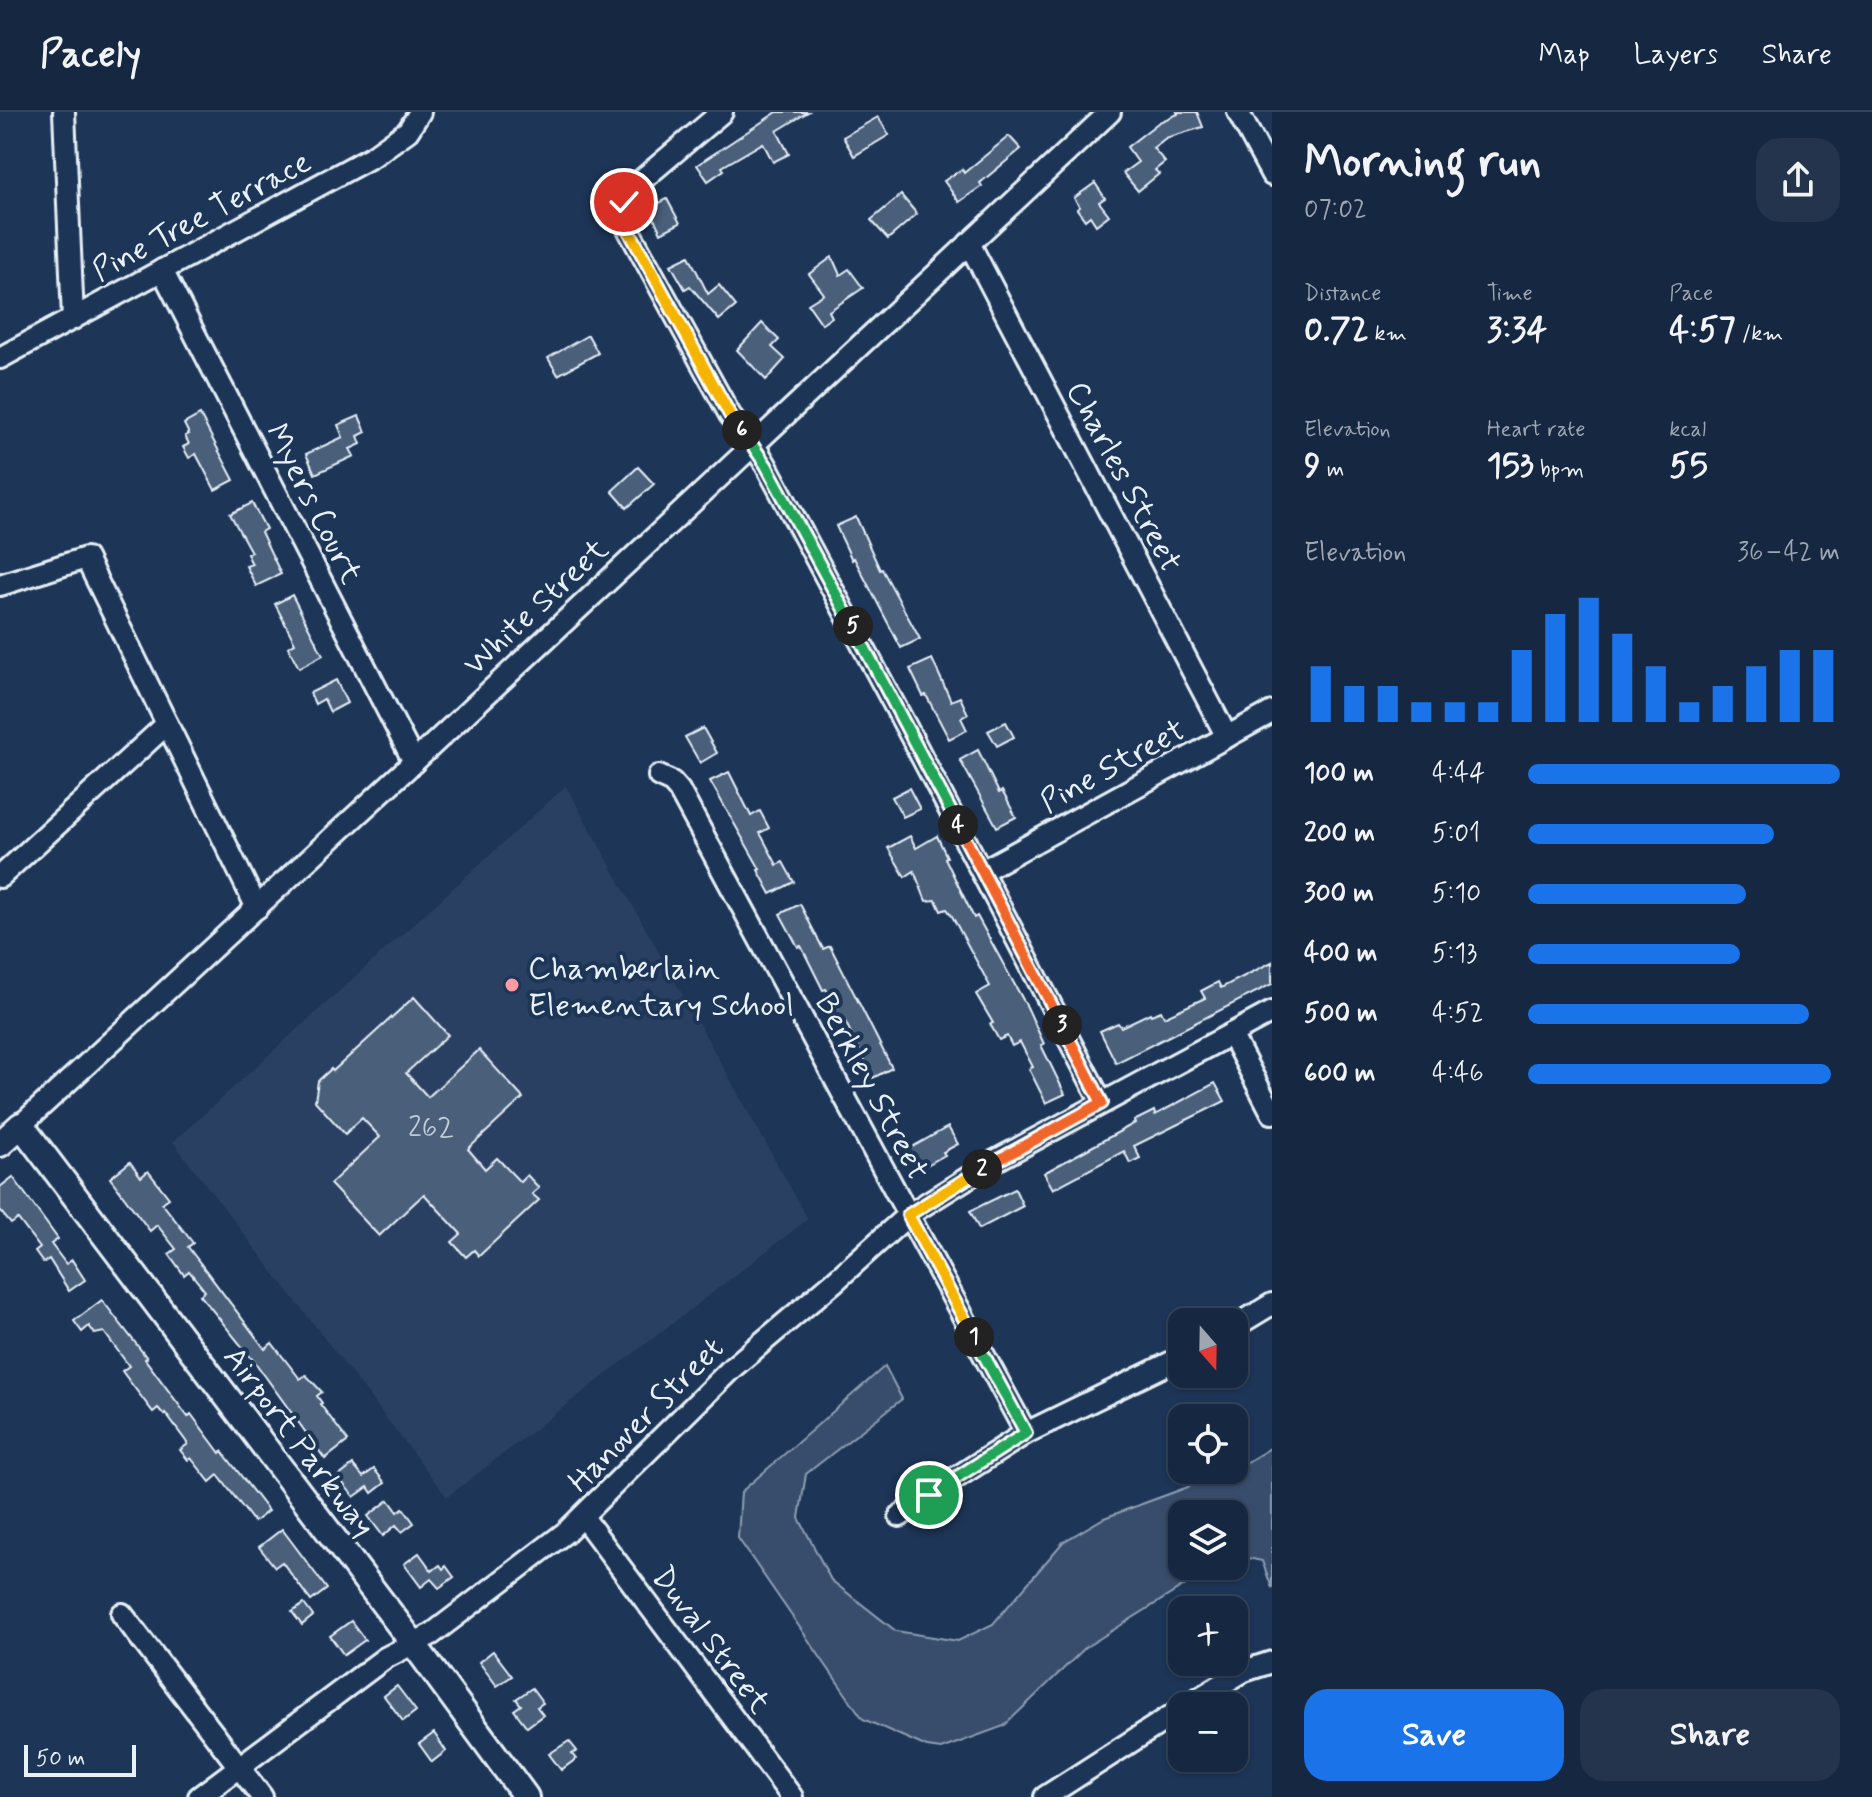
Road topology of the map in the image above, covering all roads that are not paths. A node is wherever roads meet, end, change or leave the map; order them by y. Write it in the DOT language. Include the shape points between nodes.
graph roads {
  1 [pos="64,112"];
  2 [pos="420,112"];
  3 [pos="722,112"];
  4 [pos="1110,112"];
  5 [pos="1238,112"];
  6 [pos="1266,147"];
  7 [pos="1272,175"];
  8 [pos="969,243"];
  9 [pos="162,270"];
  10 [pos="73,319"];
  11 [pos="0,358"];
  12 [pos="754,445"];
  13 [pos="0,585"];
  14 [pos="1272,712"];
  15 [pos="167,724"];
  16 [pos="1227,737"];
  17 [pos="414,762"];
  18 [pos="659,776"];
  19 [pos="982,871"];
  20 [pos="0,877"];
  21 [pos="257,908"];
  22 [pos="1272,1012"];
  23 [pos="1231,1034"];
  24 [pos="1102,1103"];
  25 [pos="1272,1113"];
  26 [pos="21,1125"];
  27 [pos="0,1144"];
  28 [pos="908,1215"];
  29 [pos="1272,1304"];
  30 [pos="1248,1319"];
  31 [pos="1168,1364"];
  32 [pos="1026,1433"];
  33 [pos="900,1516"];
  34 [pos="583,1517"];
  35 [pos="122,1614"];
  36 [pos="413,1643"];
  37 [pos="1272,1662"];
  38 [pos="1209,1692"];
  39 [pos="1168,1717"];
  40 [pos="240,1767"];
  41 [pos="199,1797"];
  42 [pos="262,1797"];
  43 [pos="526,1797"];
  44 [pos="792,1797"];
  45 [pos="1045,1797"];
  1 -- 10 [label="street"];
  2 -- 9 [label="street, Pine Tree Terrace" via="408,131 386,149"];
  3 -- 12 [label="street" via="638,182 626,197 623,213 730,415"];
  4 -- 8 [label="street, White Street"];
  5 -- 6 [label="street"];
  6 -- 7 [label="street"];
  8 -- 12 [label="street, White Street"];
  8 -- 16 [label="street, Charles Street"];
  9 -- 10 [label="street, Pine Tree Terrace"];
  9 -- 17 [label="street, Myers Court"];
  10 -- 11 [label="street, Pine Tree Terrace"];
  12 -- 17 [label="street, White Street"];
  12 -- 19 [label="street"];
  13 -- 15 [label="street" via="86,558"];
  14 -- 16 [label="street, Pine Street"];
  15 -- 20 [label="street"];
  15 -- 21 [label="street"];
  16 -- 19 [label="street, Pine Street"];
  17 -- 21 [label="street, White Street"];
  18 -- 28 [label="street, Berkley Street" via="679,790"];
  19 -- 24 [label="street"];
  21 -- 26 [label="street, White Street"];
  22 -- 23 [label="street, Hanover Street"];
  23 -- 24 [label="street, Hanover Street"];
  23 -- 25 [label="street"];
  24 -- 28 [label="street, Hanover Street"];
  26 -- 27 [label="main road, White Street"];
  26 -- 36 [label="main road, Airport Parkway"];
  28 -- 32 [label="street, Berkley Street"];
  28 -- 34 [label="street, Hanover Street" via="732,1368"];
  29 -- 30 [label="street"];
  31 -- 32 [label="street"];
  32 -- 33 [label="street"];
  34 -- 36 [label="street, Hanover Street" via="432,1634"];
  34 -- 44 [label="street, Duval Street"];
  35 -- 40 [label="street"];
  36 -- 40 [label="street, Hanover Street" via="385,1658"];
  36 -- 43 [label="main road, Airport Parkway"];
  37 -- 38 [label="street"];
  39 -- 45 [label="street"];
  40 -- 41 [label="street, Hanover Street"];
  40 -- 42 [label="street"];
}
